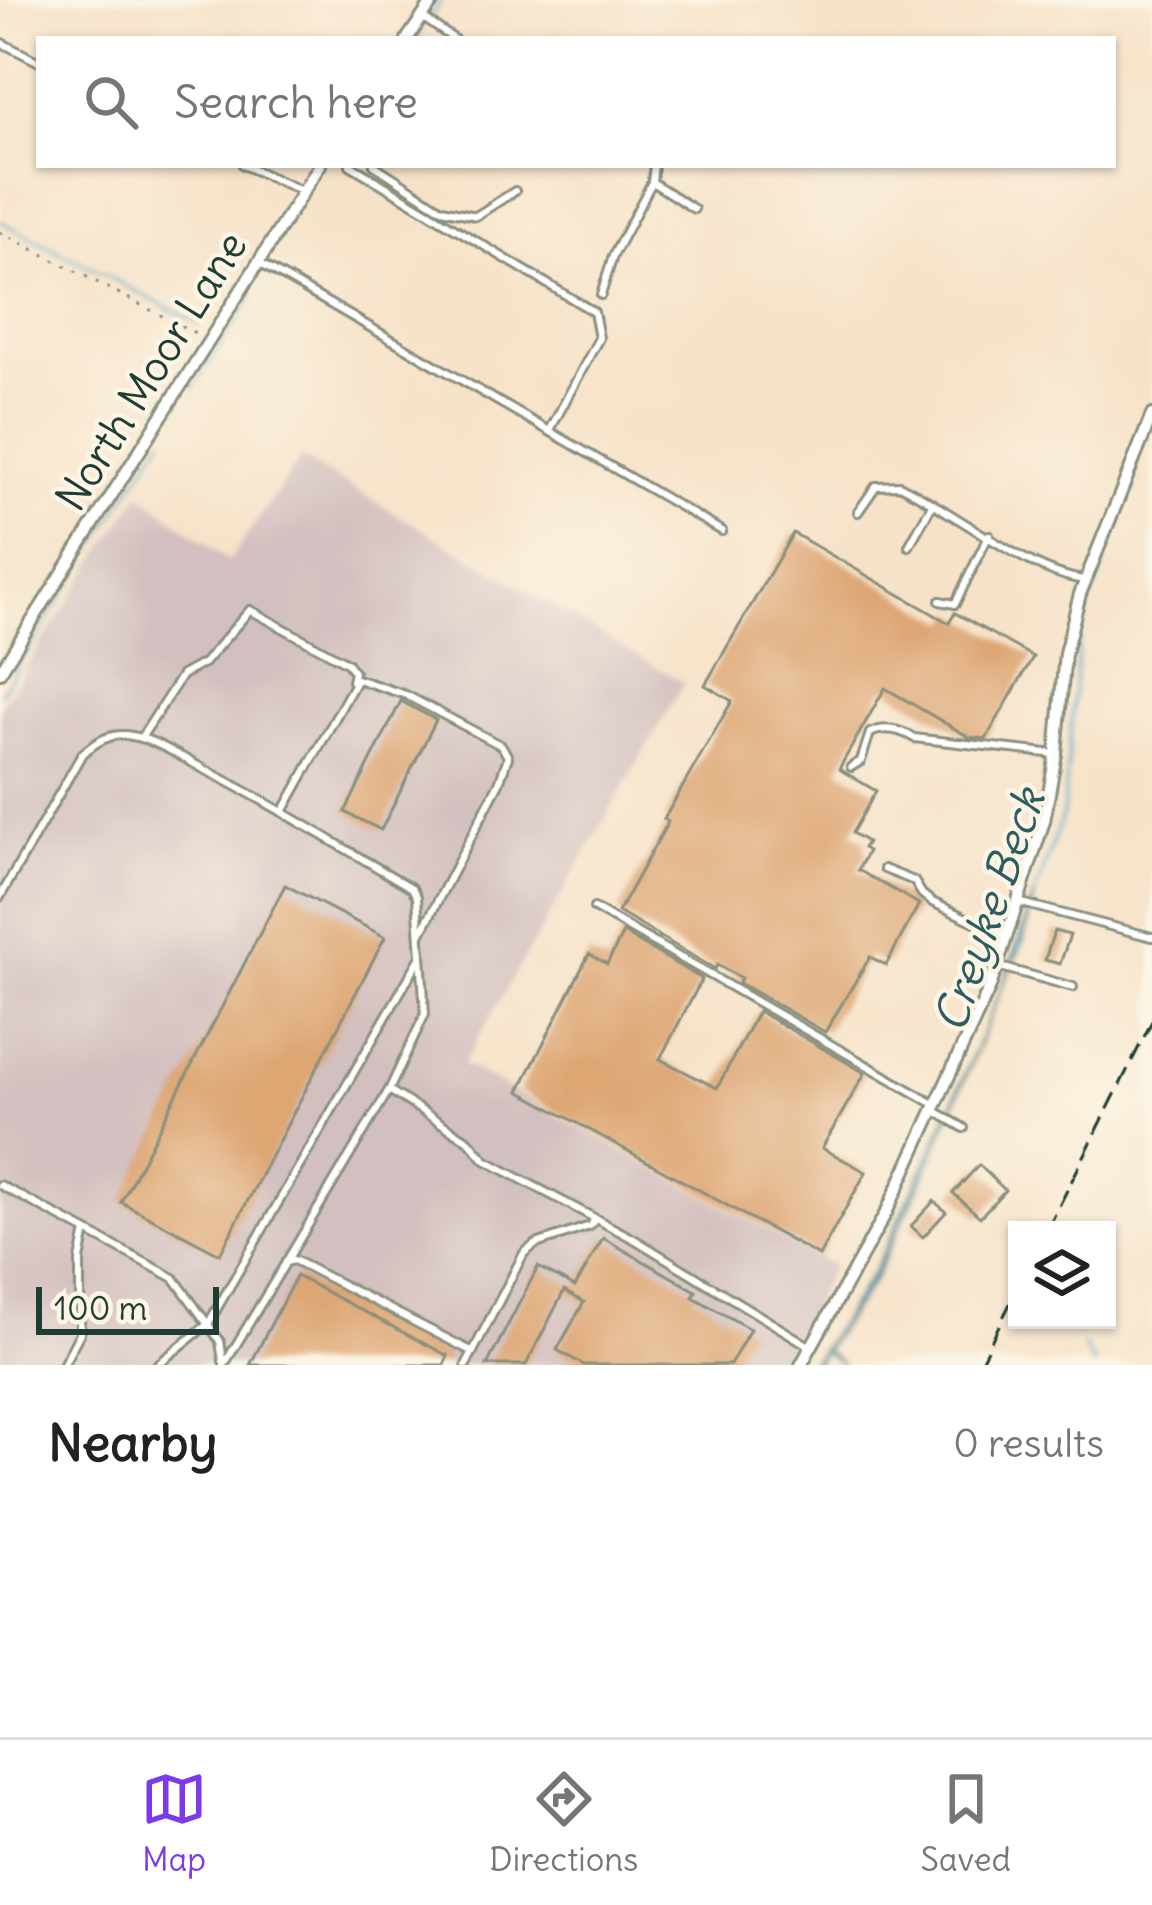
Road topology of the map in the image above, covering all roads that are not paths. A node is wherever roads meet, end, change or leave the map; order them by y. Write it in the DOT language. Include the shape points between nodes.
graph roads {
  1 [pos="434,0"];
  2 [pos="422,17"];
  3 [pos="409,36"];
  4 [pos="450,36"];
  5 [pos="0,42"];
  6 [pos="36,60"];
  7 [pos="250,168"];
  8 [pos="318,168"];
  9 [pos="355,168"];
  10 [pos="379,168"];
  11 [pos="654,168"];
  12 [pos="652,182"];
  13 [pos="515,190"];
  14 [pos="302,191"];
  15 [pos="694,209"];
  16 [pos="258,261"];
  17 [pos="601,295"];
  18 [pos="1152,415"];
  19 [pos="550,430"];
  20 [pos="933,503"];
  21 [pos="858,512"];
  22 [pos="722,531"];
  23 [pos="988,536"];
  24 [pos="909,546"];
  25 [pos="1085,580"];
  26 [pos="940,601"];
  27 [pos="0,672"];
  28 [pos="351,682"];
  29 [pos="141,738"];
  30 [pos="1056,754"];
  31 [pos="851,767"];
  32 [pos="284,810"];
  33 [pos="884,868"];
  34 [pos="0,897"];
  35 [pos="1027,905"];
  36 [pos="594,908"];
  37 [pos="420,935"];
  38 [pos="1006,937"];
  39 [pos="1152,938"];
  40 [pos="421,957"];
  41 [pos="1001,967"];
  42 [pos="1073,987"];
  43 [pos="389,1090"];
  44 [pos="938,1111"];
  45 [pos="964,1128"];
  46 [pos="0,1185"];
  47 [pos="596,1218"];
  48 [pos="86,1231"];
  49 [pos="286,1262"];
  50 [pos="208,1324"];
  51 [pos="811,1347"];
  52 [pos="473,1352"];
  53 [pos="63,1365"];
  54 [pos="157,1365"];
  55 [pos="466,1365"];
  56 [pos="801,1365"];
  1 -- 2 [label="street"];
  2 -- 3 [label="street"];
  2 -- 4 [label="lane"];
  5 -- 6 [label="lane"];
  7 -- 14 [label="lane"];
  8 -- 14 [label="street, North Moor Lane"];
  9 -- 19 [label="lane" via="594,312 599,338"];
  10 -- 13 [label="lane" via="442,209 476,216"];
  11 -- 12 [label="lane"];
  12 -- 15 [label="lane"];
  12 -- 17 [label="lane"];
  14 -- 16 [label="street, North Moor Lane"];
  16 -- 19 [label="lane"];
  16 -- 27 [label="street, North Moor Lane"];
  18 -- 25 [label="street"];
  19 -- 22 [label="lane"];
  20 -- 21 [label="lane" via="899,485 876,486"];
  20 -- 23 [label="lane"];
  20 -- 24 [label="lane"];
  23 -- 25 [label="lane"];
  23 -- 26 [label="lane" via="955,604"];
  25 -- 30 [label="street" via="1065,653"];
  28 -- 29 [label="lane" via="347,663 250,610 204,663 182,675"];
  28 -- 32 [label="lane"];
  28 -- 37 [label="lane" via="363,678 406,695 482,732 508,758"];
  29 -- 32 [label="lane"];
  29 -- 34 [label="lane" via="112,735 82,754"];
  30 -- 31 [label="lane" via="877,730"];
  30 -- 35 [label="street"];
  32 -- 37 [label="lane" via="412,888"];
  33 -- 38 [label="lane"];
  35 -- 38 [label="street"];
  35 -- 39 [label="lane"];
  36 -- 44 [label="lane"];
  37 -- 40 [label="lane"];
  38 -- 41 [label="street"];
  40 -- 43 [label="lane" via="424,1014"];
  40 -- 50 [label="lane"];
  41 -- 42 [label="lane"];
  41 -- 44 [label="street"];
  43 -- 47 [label="lane" via="470,1141 485,1160"];
  43 -- 49 [label="lane"];
  44 -- 45 [label="lane"];
  44 -- 51 [label="street"];
  46 -- 48 [label="lane"];
  47 -- 51 [label="lane"];
  47 -- 52 [label="lane" via="524,1253"];
  48 -- 50 [label="lane" via="174,1278"];
  48 -- 53 [label="lane" via="80,1333"];
  49 -- 50 [label="lane" via="224,1365"];
  49 -- 52 [label="lane"];
  50 -- 54 [label="lane"];
  51 -- 56 [label="street"];
  52 -- 55 [label="lane"];
}
